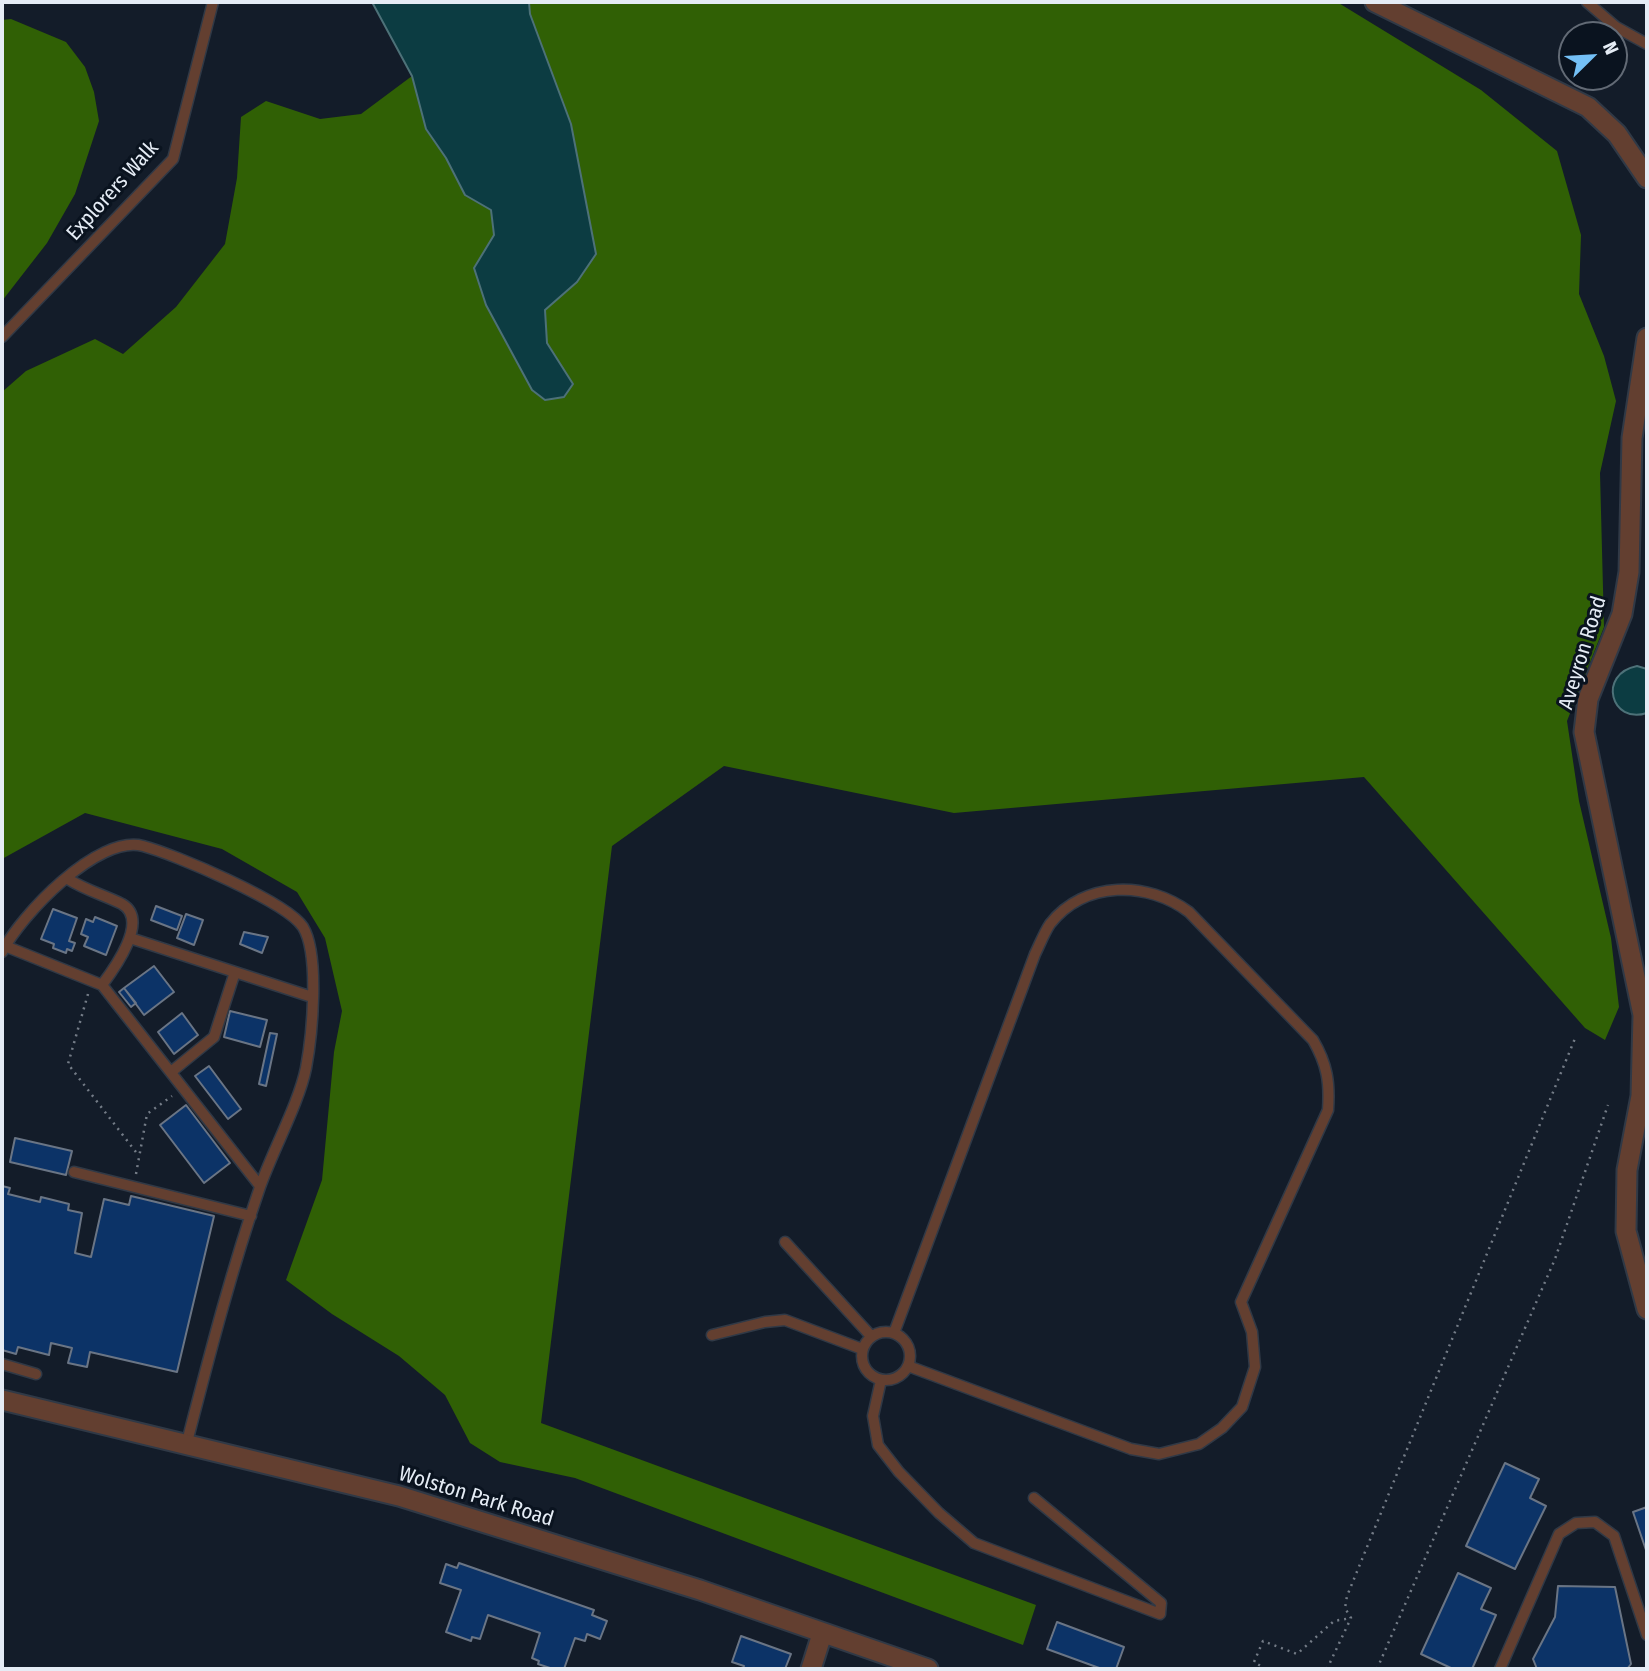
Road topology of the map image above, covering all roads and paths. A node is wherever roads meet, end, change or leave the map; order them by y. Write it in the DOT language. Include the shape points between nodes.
graph roads {
  1 [pos="213,2"];
  2 [pos="1376,2"];
  3 [pos="1587,2"];
  4 [pos="1647,44"];
  5 [pos="1642,159"];
  6 [pos="1647,178"];
  7 [pos="2,337"];
  8 [pos="1647,338"];
  9 [pos="68,879"];
  10 [pos="131,938"];
  11 [pos="3,949"];
  12 [pos="235,972"];
  13 [pos="103,985"];
  14 [pos="312,997"];
  15 [pos="1645,1010"];
  16 [pos="1576,1036"];
  17 [pos="171,1072"];
  18 [pos="183,1088"];
  19 [pos="1608,1105"];
  20 [pos="139,1156"];
  21 [pos="74,1171"];
  22 [pos="135,1185"];
  23 [pos="260,1186"];
  24 [pos="251,1216"];
  25 [pos="785,1242"];
  26 [pos="1647,1306"];
  27 [pos="894,1333"];
  28 [pos="712,1335"];
  29 [pos="871,1336"];
  30 [pos="862,1349"];
  31 [pos="2,1364"];
  32 [pos="908,1366"];
  33 [pos="36,1374"];
  34 [pos="881,1380"];
  35 [pos="2,1400"];
  36 [pos="187,1442"];
  37 [pos="1034,1497"];
  38 [pos="1350,1618"];
  39 [pos="822,1634"];
  40 [pos="1647,1635"];
  41 [pos="811,1669"];
  42 [pos="928,1669"];
  43 [pos="1266,1669"];
  44 [pos="1327,1669"];
  45 [pos="1377,1669"];
  46 [pos="1500,1669"];
  1 -- 7 [label="lane, Explorers Walk" via="173,159"];
  2 -- 5 [label="street" via="1588,107"];
  3 -- 4 [label="lane" via="1616,27"];
  5 -- 6 [label="street"];
  8 -- 15 [label="street, Aveyron Road" via="1632,438 1629,572 1622,614 1588,699 1584,732"];
  9 -- 10 [label="lane" via="129,910"];
  9 -- 11 [label="lane" via="27,914"];
  9 -- 14 [label="lane" via="104,850 135,844 172,854 270,903 302,925 311,948"];
  10 -- 12 [label="lane"];
  10 -- 13 [label="lane"];
  11 -- 13 [label="lane"];
  12 -- 14 [label="lane"];
  12 -- 17 [label="lane" via="214,1037"];
  13 -- 17 [label="lane"];
  13 -- 20 [label="path" via="88,992 68,1064"];
  14 -- 23 [label="lane" via="306,1070"];
  15 -- 26 [label="street, Aveyron Road" via="1641,1096 1627,1170 1626,1231"];
  16 -- 38 [label="path" via="1347,1595 1345,1608"];
  17 -- 18 [label="lane"];
  18 -- 20 [label="path" via="148,1114"];
  18 -- 23 [label="lane"];
  19 -- 45 [label="path" via="1555,1259"];
  20 -- 22 [label="path"];
  21 -- 22 [label="lane"];
  22 -- 24 [label="lane"];
  23 -- 24 [label="lane"];
  24 -- 36 [label="lane"];
  25 -- 29 [label="lane"];
  27 -- 29 [label="lane"];
  27 -- 32 [label="lane" via="909,1350"];
  27 -- 32 [label="lane" via="1035,954 1051,924 1090,896 1116,889 1159,893 1176,902 1313,1040 1330,1081 1328,1110 1241,1302 1252,1332 1255,1367 1242,1407 1199,1444 1158,1454 1131,1449"];
  28 -- 30 [label="lane" via="785,1320"];
  29 -- 30 [label="lane"];
  30 -- 34 [label="lane" via="867,1372"];
  31 -- 33 [label="lane"];
  32 -- 34 [label="lane" via="897,1378"];
  34 -- 37 [label="lane" via="873,1416 877,1445 939,1513 974,1543 1160,1614 1161,1603"];
  35 -- 36 [label="street, Wolston Park Road"];
  36 -- 39 [label="street, Wolston Park Road" via="399,1496 700,1590"];
  38 -- 43 [label="path" via="1335,1622 1297,1654 1263,1641 1254,1662"];
  38 -- 44 [label="path"];
  39 -- 41 [label="street"];
  39 -- 42 [label="street, Wolston Park Road"];
  40 -- 46 [label="lane" via="1614,1536 1595,1522 1576,1523 1559,1534"];
}
